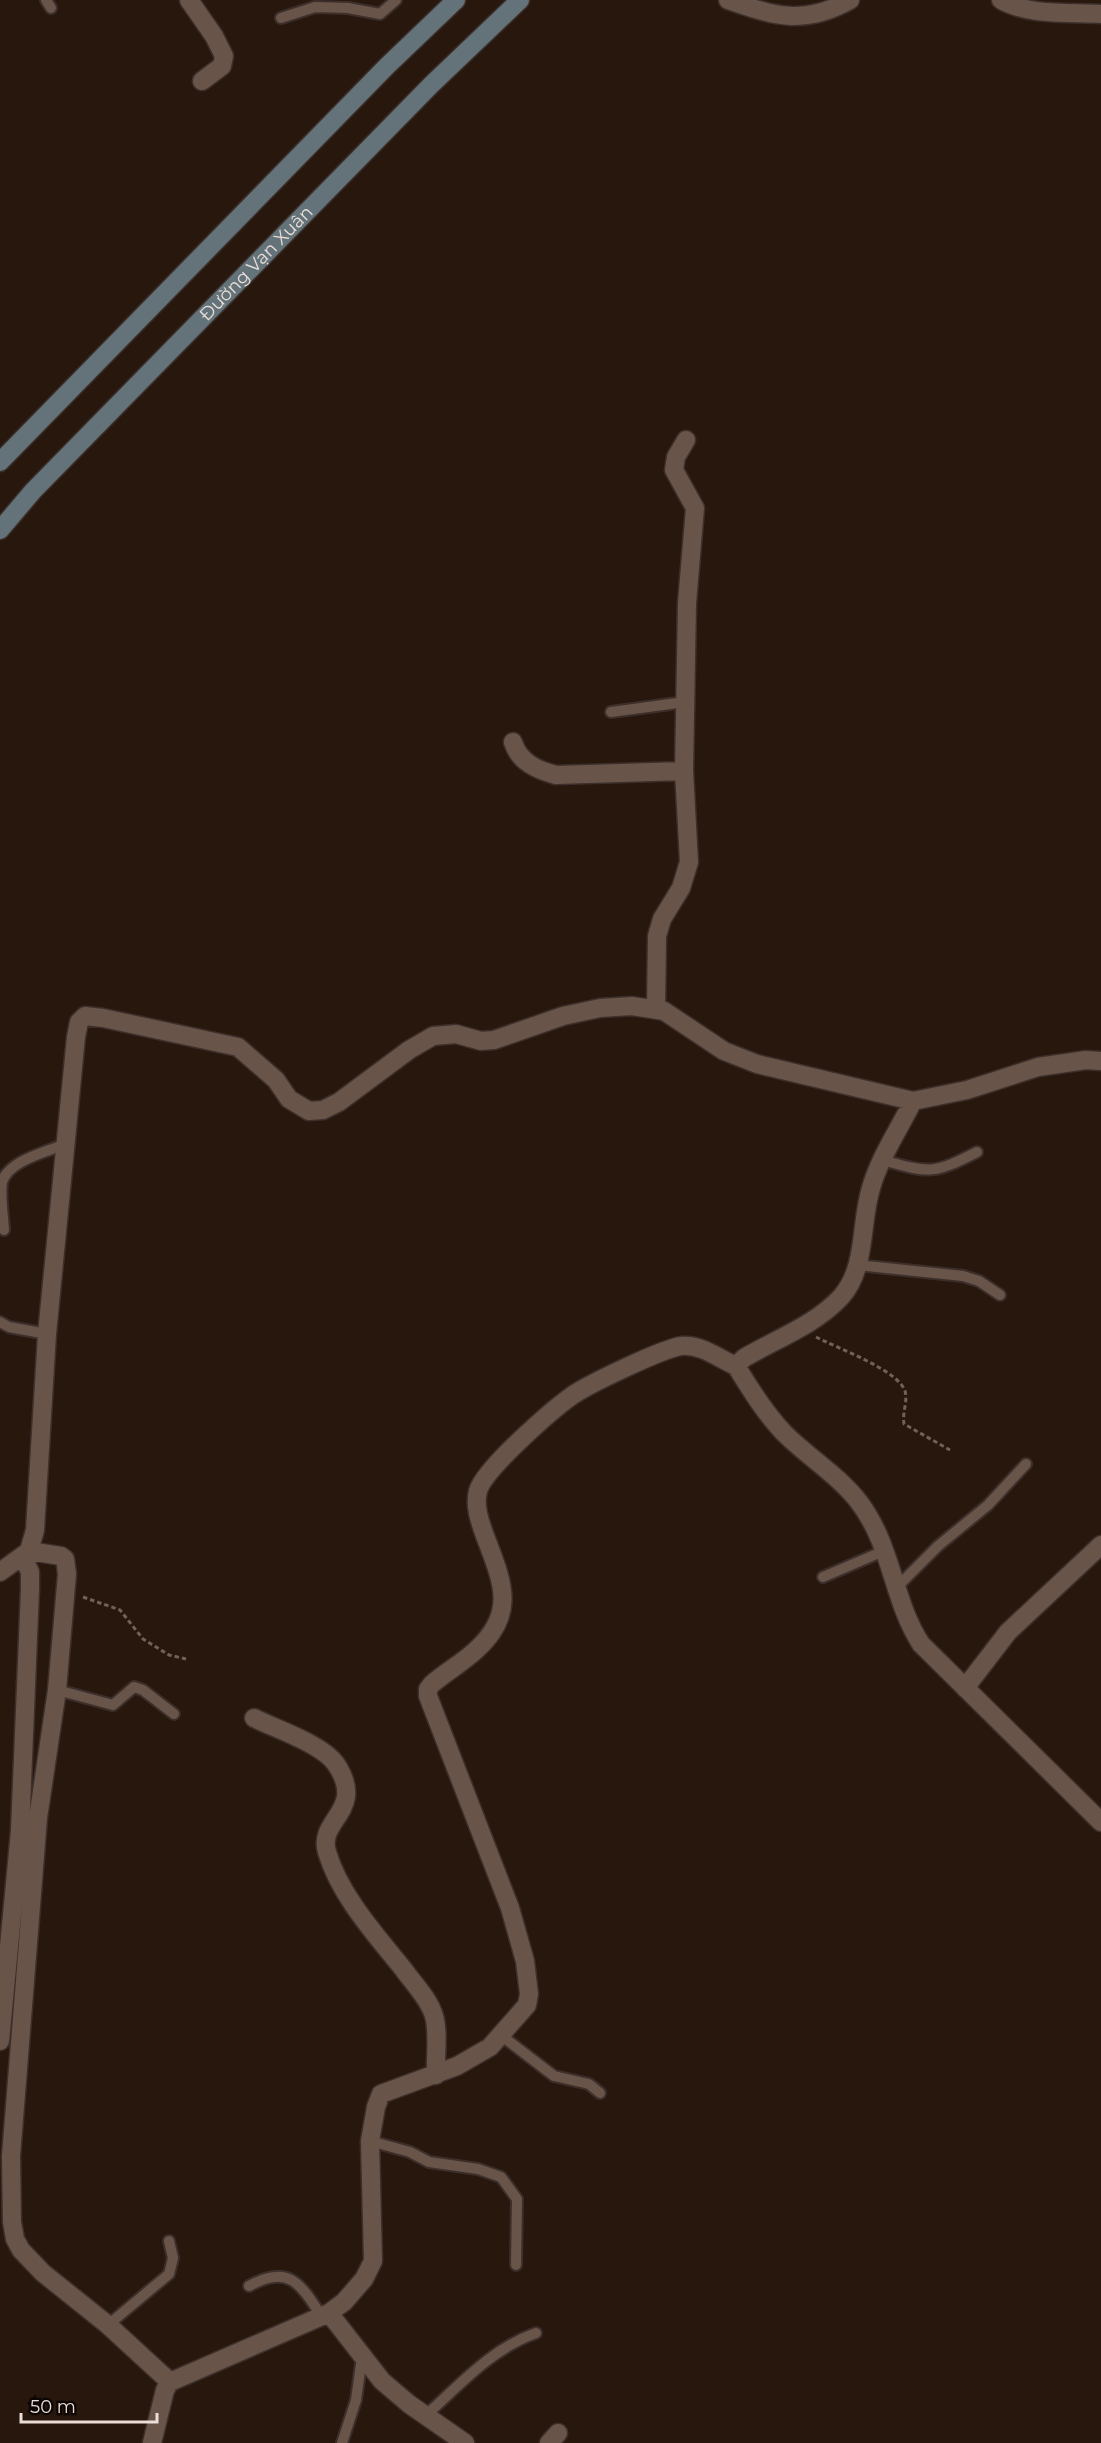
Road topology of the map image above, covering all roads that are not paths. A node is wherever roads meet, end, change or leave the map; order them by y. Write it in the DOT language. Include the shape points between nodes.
graph roads {
  1 [pos="189,0"];
  2 [pos="396,0"];
  3 [pos="456,0"];
  4 [pos="520,0"];
  5 [pos="728,0"];
  6 [pos="850,0"];
  7 [pos="1000,0"];
  8 [pos="1101,14"];
  9 [pos="281,18"];
  10 [pos="202,81"];
  11 [pos="686,440"];
  12 [pos="0,462"];
  13 [pos="0,530"];
  14 [pos="685,702"];
  15 [pos="610,712"];
  16 [pos="513,742"];
  17 [pos="684,771"];
  18 [pos="656,1008"];
  19 [pos="1101,1061"];
  20 [pos="913,1101"];
  21 [pos="65,1144"];
  22 [pos="977,1152"];
  23 [pos="882,1160"];
  24 [pos="4,1230"];
  25 [pos="857,1265"];
  26 [pos="1000,1295"];
  27 [pos="0,1322"];
  28 [pos="47,1334"];
  29 [pos="736,1366"];
  30 [pos="1026,1464"];
  31 [pos="1101,1545"];
  32 [pos="886,1550"];
  33 [pos="30,1554"];
  34 [pos="0,1572"];
  35 [pos="823,1577"];
  36 [pos="897,1587"];
  37 [pos="965,1688"];
  38 [pos="57,1690"];
  39 [pos="174,1714"];
  40 [pos="254,1718"];
  41 [pos="1101,1822"];
  42 [pos="502,2036"];
  43 [pos="0,2041"];
  44 [pos="436,2074"];
  45 [pos="600,2093"];
  46 [pos="370,2141"];
  47 [pos="170,2241"];
  48 [pos="516,2265"];
  49 [pos="249,2286"];
  50 [pos="326,2315"];
  51 [pos="108,2325"];
  52 [pos="536,2333"];
  53 [pos="362,2357"];
  54 [pos="170,2382"];
  55 [pos="426,2415"];
  56 [pos="152,2443"];
  57 [pos="342,2443"];
  58 [pos="465,2443"];
  1 -- 10 [label="street" via="224,56 222,66"];
  2 -- 9 [label="lane" via="380,14 315,7"];
  3 -- 12 [label="main road"];
  4 -- 13 [label="main road, Đường Vạn Xuân" via="430,86 82,440"];
  5 -- 6 [label="street" via="771,15 804,17"];
  7 -- 8 [label="street" via="1040,11"];
  11 -- 14 [label="street" via="674,470 695,508 687,603"];
  14 -- 15 [label="lane"];
  14 -- 17 [label="street"];
  16 -- 17 [label="street" via="524,760 556,775"];
  17 -- 18 [label="street" via="688,862 681,888 662,918 657,936"];
  18 -- 20 [label="street" via="724,1051 758,1064"];
  18 -- 21 [label="street" via="600,1008 563,1016 494,1040 443,1033 409,1050 339,1102 323,1110 309,1111 289,1099 276,1080 238,1047 85,1016 79,1022"];
  19 -- 20 [label="street" via="1038,1067 967,1090"];
  20 -- 23 [label="street"];
  21 -- 24 [label="lane" via="21,1163 2,1181"];
  21 -- 28 [label="street"];
  22 -- 23 [label="lane" via="930,1171"];
  23 -- 25 [label="street" via="870,1189"];
  25 -- 26 [label="lane" via="963,1276"];
  25 -- 29 [label="street" via="849,1286 818,1318"];
  27 -- 28 [label="lane"];
  28 -- 33 [label="street"];
  29 -- 32 [label="street" via="760,1405 784,1433 858,1502"];
  29 -- 42 [label="street" via="715,1354 682,1346 587,1387 565,1401 497,1463 478,1492 480,1519 502,1581 503,1610 482,1644 432,1684 428,1696 510,1908 525,1961 529,1982 527,2005"];
  30 -- 36 [label="lane" via="988,1505 938,1546"];
  31 -- 37 [label="street" via="1008,1632"];
  32 -- 35 [label="lane"];
  32 -- 36 [label="street"];
  33 -- 34 [label="street"];
  33 -- 38 [label="street" via="61,1556 66,1564"];
  33 -- 43 [label="street" via="20,1831"];
  36 -- 37 [label="street" via="907,1622 921,1644"];
  37 -- 41 [label="street"];
  38 -- 39 [label="lane" via="114,1705 134,1687"];
  38 -- 51 [label="street" via="38,1818 10,2209 21,2250"];
  40 -- 44 [label="street" via="321,1750 342,1774 348,1794 326,1840 327,1851 350,1898 433,2014"];
  42 -- 44 [label="street" via="479,2054"];
  42 -- 45 [label="lane" via="554,2076 589,2084"];
  44 -- 46 [label="street" via="381,2094"];
  46 -- 48 [label="lane" via="410,2152 429,2162 485,2170 501,2177 517,2199"];
  46 -- 50 [label="street" via="373,2261 355,2291"];
  47 -- 51 [label="lane" via="173,2268 169,2274"];
  49 -- 50 [label="lane" via="281,2275 306,2293"];
  50 -- 53 [label="street"];
  50 -- 54 [label="street"];
  51 -- 54 [label="street"];
  52 -- 55 [label="lane" via="491,2355"];
  53 -- 55 [label="street" via="382,2381"];
  53 -- 57 [label="lane" via="356,2400"];
  54 -- 56 [label="street"];
  55 -- 58 [label="street"];
}
